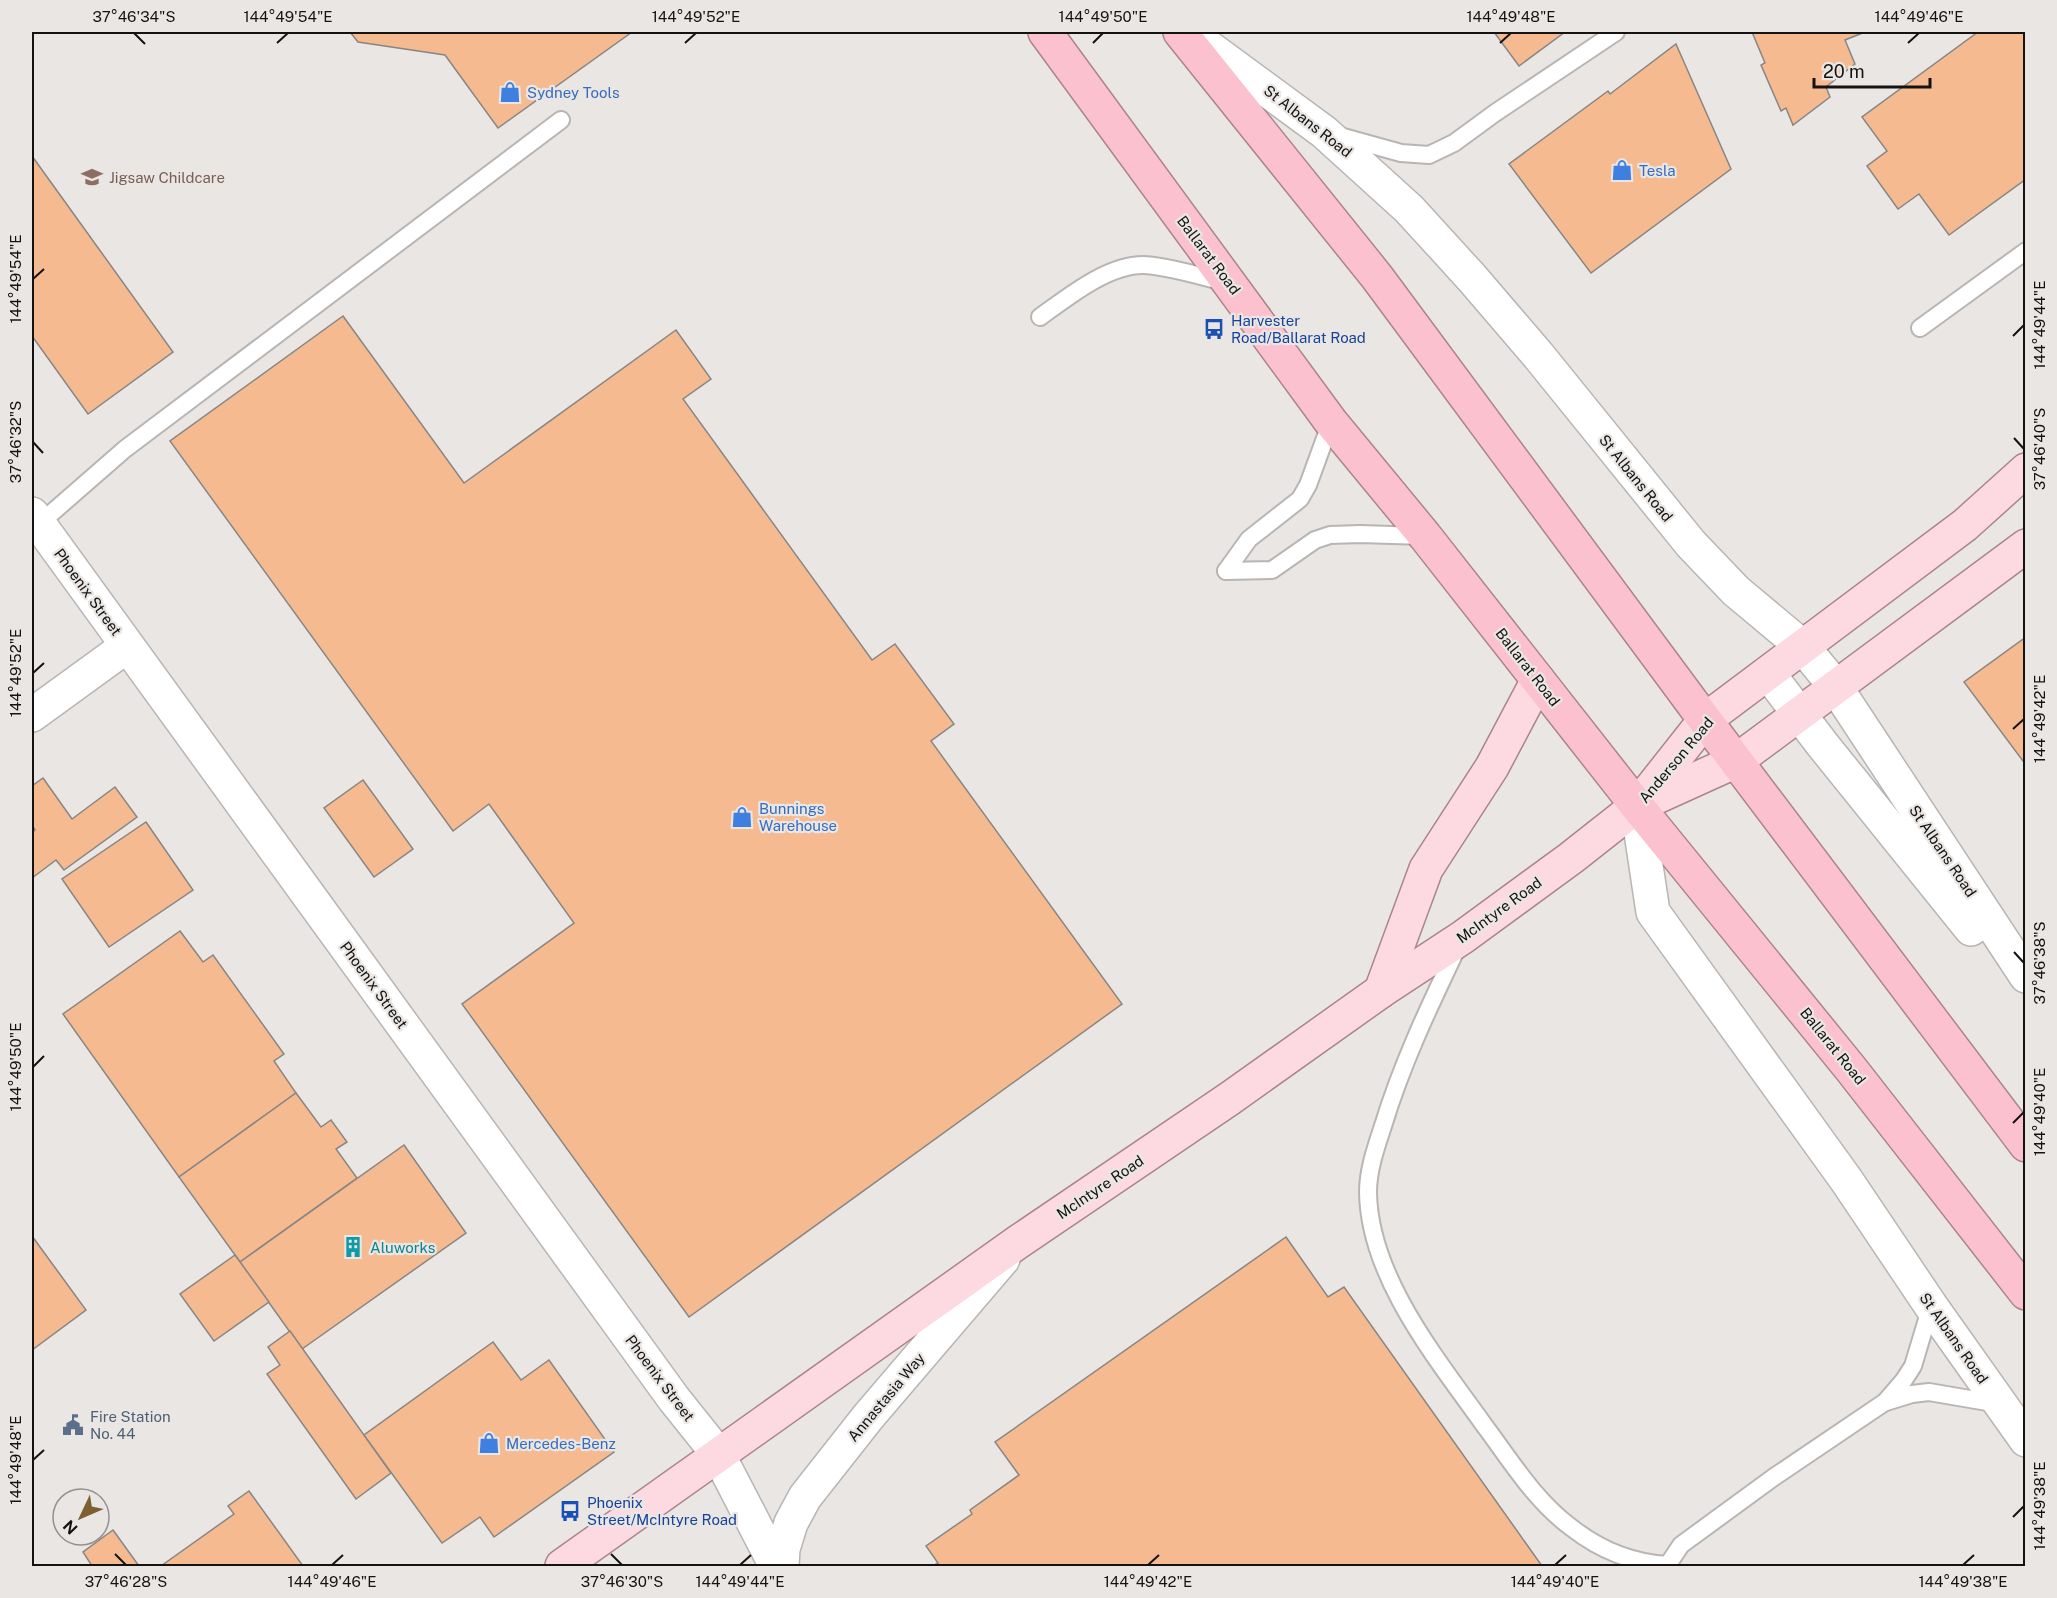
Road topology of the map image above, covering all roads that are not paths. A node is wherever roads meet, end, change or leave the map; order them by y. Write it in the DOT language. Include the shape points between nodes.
graph roads {
  1 [pos="1045,32"];
  2 [pos="1180,32"];
  3 [pos="1188,32"];
  4 [pos="1616,32"];
  5 [pos="561,120"];
  6 [pos="1324,132"];
  7 [pos="2025,251"];
  8 [pos="1229,283"];
  9 [pos="1040,317"];
  10 [pos="1920,328"];
  11 [pos="1331,422"];
  12 [pos="2025,470"];
  13 [pos="35,519"];
  14 [pos="1425,536"];
  15 [pos="2025,546"];
  16 [pos="127,646"];
  17 [pos="1803,647"];
  18 [pos="1768,673"];
  19 [pos="1538,680"];
  20 [pos="1835,686"];
  21 [pos="1798,713"];
  22 [pos="32,715"];
  23 [pos="1705,720"];
  24 [pos="1736,761"];
  25 [pos="1637,806"];
  26 [pos="1463,937"];
  27 [pos="2025,976"];
  28 [pos="1381,991"];
  29 [pos="2025,995"];
  30 [pos="2019,1124"];
  31 [pos="1018,1242"];
  32 [pos="2025,1293"];
  33 [pos="1931,1306"];
  34 [pos="1885,1402"];
  35 [pos="2000,1404"];
  36 [pos="2025,1440"];
  37 [pos="718,1454"];
  38 [pos="562,1566"];
  39 [pos="776,1566"];
  40 [pos="782,1566"];
  41 [pos="1667,1566"];
  1 -- 8 [label="highway, Ballarat Road"];
  2 -- 23 [label="highway" via="1377,277"];
  3 -- 6 [label="main road, St Albans Road"];
  4 -- 6 [label="lane" via="1454,143 1429,155 1401,153"];
  5 -- 13 [label="lane"];
  6 -- 17 [label="main road, St Albans Road" via="1409,209 1472,278 1691,544 1736,591"];
  7 -- 10 [label="lane"];
  8 -- 9 [label="lane" via="1155,266 1126,267 1090,283"];
  8 -- 11 [label="highway, Ballarat Road"];
  11 -- 14 [label="highway, Ballarat Road"];
  11 -- 14 [label="lane" via="1300,499 1249,539 1226,571 1272,570 1315,540 1330,535"];
  12 -- 17 [label="main road, Anderson Road" via="1965,525"];
  13 -- 16 [label="main road, Phoenix Street"];
  14 -- 19 [label="highway, Ballarat Road"];
  15 -- 20 [label="main road, Anderson Road"];
  16 -- 22 [label="main road"];
  16 -- 37 [label="main road, Phoenix Street"];
  17 -- 18 [label="main road, Anderson Road"];
  17 -- 20 [label="main road, St Albans Road"];
  18 -- 21 [label="main road, St Albans Road"];
  18 -- 23 [label="main road, Anderson Road"];
  19 -- 25 [label="highway, Ballarat Road"];
  19 -- 28 [label="main road" via="1492,767 1426,869"];
  20 -- 21 [label="main road, Anderson Road"];
  20 -- 27 [label="main road, St Albans Road"];
  21 -- 24 [label="main road, Anderson Road"];
  21 -- 29 [label="main road, St Albans Road"];
  23 -- 24 [label="highway"];
  23 -- 25 [label="main road, Anderson Road"];
  24 -- 25 [label="main road, Anderson Road"];
  24 -- 30 [label="highway"];
  25 -- 26 [label="main road, McIntyre Road"];
  25 -- 32 [label="highway, Ballarat Road" via="1851,1069"];
  25 -- 33 [label="main road, St Albans Road" via="1653,912 1847,1181"];
  26 -- 28 [label="main road, McIntyre Road"];
  26 -- 41 [label="lane" via="1408,1052 1374,1156 1368,1192 1371,1223 1382,1259 1427,1345 1548,1508 1602,1548 1628,1559"];
  28 -- 31 [label="main road, McIntyre Road"];
  31 -- 37 [label="main road, McIntyre Road"];
  31 -- 40 [label="main road, Annastasia Way" via="805,1497 791,1523"];
  33 -- 34 [label="lane" via="1913,1366"];
  33 -- 35 [label="main road, St Albans Road"];
  34 -- 35 [label="lane" via="1929,1392"];
  34 -- 41 [label="lane" via="1681,1545"];
  35 -- 36 [label="main road, St Albans Road"];
  37 -- 38 [label="main road, McIntyre Road"];
  37 -- 39 [label="main road"];
}
